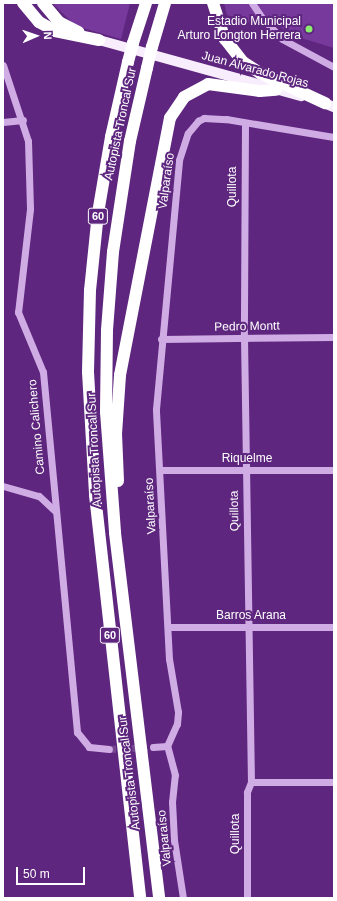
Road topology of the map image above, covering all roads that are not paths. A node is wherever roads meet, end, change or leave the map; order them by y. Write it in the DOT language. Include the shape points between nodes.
graph roads {
  1 [pos="22,3"];
  2 [pos="43,3"];
  3 [pos="140,3"];
  4 [pos="146,3"];
  5 [pos="166,3"];
  6 [pos="213,3"];
  7 [pos="252,3"];
  8 [pos="139,25"];
  9 [pos="99,40"];
  10 [pos="3,65"];
  11 [pos="334,67"];
  12 [pos="276,90"];
  13 [pos="329,105"];
  14 [pos="23,120"];
  15 [pos="3,122"];
  16 [pos="245,123"];
  17 [pos="334,137"];
  18 [pos="334,337"];
  19 [pos="244,338"];
  20 [pos="161,339"];
  21 [pos="161,470"];
  22 [pos="246,470"];
  23 [pos="334,470"];
  24 [pos="3,486"];
  25 [pos="56,512"];
  26 [pos="120,573"];
  27 [pos="168,627"];
  28 [pos="248,627"];
  29 [pos="334,627"];
  30 [pos="153,746"];
  31 [pos="167,746"];
  32 [pos="109,749"];
  33 [pos="251,782"];
  34 [pos="334,782"];
  35 [pos="140,898"];
  36 [pos="159,898"];
  37 [pos="183,898"];
  38 [pos="247,898"];
  1 -- 9 [label="highway" via="39,22 54,31"];
  2 -- 9 [label="highway" via="59,22"];
  3 -- 8 [label="highway"];
  4 -- 8 [label="highway, Autopista Troncal Sur / 60"];
  5 -- 26 [label="highway, Autopista Troncal Sur / 60, bridge" via="146,68 121,193 107,330 108,452"];
  6 -- 13 [label="highway" via="225,39 243,62 260,73"];
  7 -- 11 [label="street" via="282,39"];
  8 -- 35 [label="highway, Autopista Troncal Sur / 60, bridge" via="111,137 98,213 90,290 88,372 95,495"];
  9 -- 12 [label="main road, Juan Alvarado Rojas"];
  10 -- 14 [label="street, Camino Calichero"];
  12 -- 13 [label="main road, Juan Alvarado Rojas"];
  12 -- 26 [label="highway" via="260,91 208,84 184,98 174,110 168,126 120,375 116,434"];
  14 -- 15 [label="street"];
  14 -- 25 [label="street, Camino Calichero" via="28,141 30,209 18,312 42,372"];
  16 -- 17 [label="street"];
  16 -- 19 [label="street, Quillota"];
  16 -- 20 [label="street, Valparaíso" via="204,118 188,133 179,160"];
  18 -- 19 [label="street, Pedro Montt"];
  19 -- 20 [label="street, Pedro Montt"];
  19 -- 22 [label="street, Quillota"];
  20 -- 21 [label="street, Valparaíso" via="156,409"];
  21 -- 22 [label="street, Riquelme"];
  21 -- 27 [label="street, Valparaíso"];
  22 -- 23 [label="street, Riquelme"];
  22 -- 28 [label="street, Quillota"];
  24 -- 25 [label="street" via="39,496"];
  25 -- 32 [label="street, Camino Calichero" via="78,732 89,748"];
  26 -- 36 [label="highway, Autopista Troncal Sur / 60"];
  27 -- 28 [label="street, Barros Arana"];
  27 -- 31 [label="street, Valparaíso" via="169,659 178,712 177,724"];
  28 -- 29 [label="street, Barros Arana"];
  28 -- 33 [label="street, Quillota"];
  30 -- 31 [label="street"];
  31 -- 37 [label="street, Valparaíso" via="175,775 172,802 174,833"];
  33 -- 34 [label="street"];
  33 -- 38 [label="street, Quillota" via="247,792"];
}
